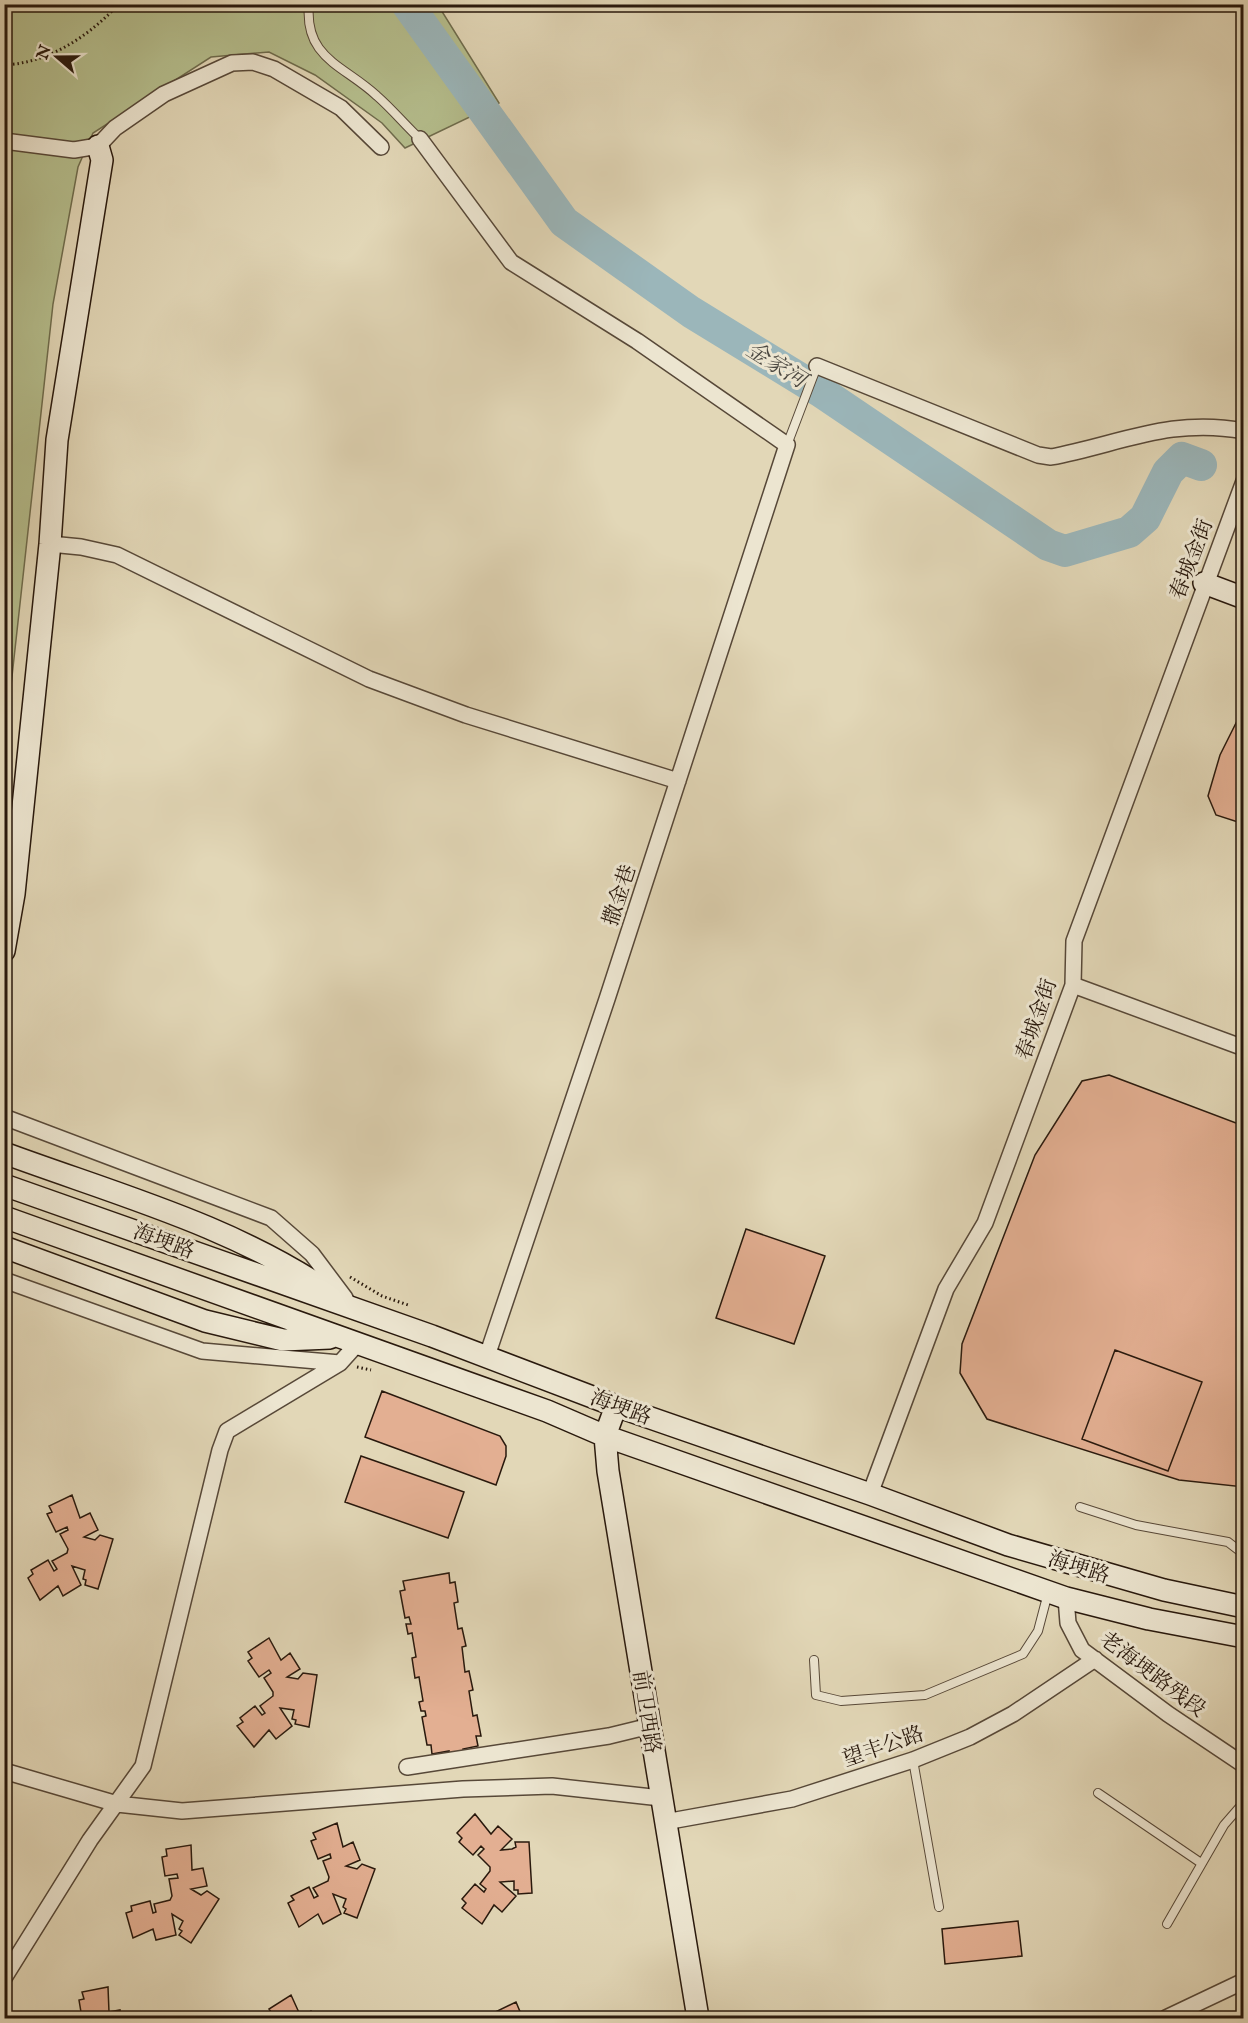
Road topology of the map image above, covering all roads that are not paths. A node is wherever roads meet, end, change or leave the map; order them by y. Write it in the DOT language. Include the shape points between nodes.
graph roads {
  1 [pos="309,4"];
  2 [pos="420,139"];
  3 [pos="4,141"];
  4 [pos="98,146"];
  5 [pos="381,147"];
  6 [pos="817,366"];
  7 [pos="1244,430"];
  8 [pos="787,445"];
  9 [pos="1244,481"];
  10 [pos="50,544"];
  11 [pos="1204,583"];
  12 [pos="1244,598"];
  13 [pos="678,781"];
  14 [pos="4,951"];
  15 [pos="1072,985"];
  16 [pos="1244,1048"];
  17 [pos="4,1118"];
  18 [pos="4,1153"];
  19 [pos="4,1185"];
  20 [pos="4,1217"];
  21 [pos="4,1247"];
  22 [pos="4,1280"];
  23 [pos="354,1309"];
  24 [pos="350,1340"];
  25 [pos="487,1356"];
  26 [pos="340,1364"];
  27 [pos="616,1406"];
  28 [pos="605,1436"];
  29 [pos="870,1494"];
  30 [pos="1080,1507"];
  31 [pos="1244,1561"];
  32 [pos="1057,1595"];
  33 [pos="1243,1605"];
  34 [pos="1244,1637"];
  35 [pos="1095,1659"];
  36 [pos="814,1660"];
  37 [pos="650,1726"];
  38 [pos="914,1760"];
  39 [pos="1244,1765"];
  40 [pos="407,1767"];
  41 [pos="4,1771"];
  42 [pos="1098,1793"];
  43 [pos="661,1798"];
  44 [pos="1244,1802"];
  45 [pos="117,1804"];
  46 [pos="665,1822"];
  47 [pos="1202,1863"];
  48 [pos="939,1907"];
  49 [pos="1167,1924"];
  50 [pos="4,1978"];
  51 [pos="1244,1981"];
  52 [pos="698,2019"];
  53 [pos="1166,2019"];
  1 -- 2 [label="lane" via="312,41 325,58 376,94"];
  2 -- 8 [label="street" via="511,262 637,341"];
  3 -- 4 [label="street" via="74,150"];
  4 -- 5 [label="street" via="115,128 164,93 232,63 253,62 274,69 341,108"];
  4 -- 10 [label="main road" via="102,160 57,440"];
  6 -- 7 [label="street" via="1051,457 1160,429 1193,426"];
  6 -- 8 [label="lane"];
  8 -- 13 [label="street, 撒金巷"];
  9 -- 11 [label="street, 春城金街"];
  10 -- 13 [label="street" via="117,555 369,680 466,715"];
  10 -- 14 [label="main road" via="14,894"];
  11 -- 12 [label="main road"];
  11 -- 15 [label="street, 春城金街" via="1074,941"];
  13 -- 25 [label="street, 撒金巷"];
  15 -- 16 [label="street"];
  15 -- 29 [label="street, 春城金街" via="985,1223 945,1289"];
  17 -- 23 [label="street" via="271,1218 312,1254"];
  18 -- 23 [label="main road" via="221,1233 305,1275"];
  19 -- 23 [label="main road, 海埂路"];
  20 -- 24 [label="main road, 海埂路"];
  21 -- 24 [label="main road" via="205,1321 283,1340"];
  22 -- 26 [label="street" via="202,1351"];
  23 -- 25 [label="main road, 海埂路"];
  24 -- 26 [label="street"];
  24 -- 28 [label="main road, 海埂路"];
  25 -- 27 [label="main road, 海埂路"];
  26 -- 45 [label="street" via="227,1431 143,1766"];
  27 -- 28 [label="main road, 前卫西路"];
  27 -- 29 [label="main road, 海埂路"];
  28 -- 32 [label="main road, 海埂路"];
  28 -- 37 [label="main road, 前卫西路"];
  29 -- 33 [label="main road, 海埂路" via="1008,1545 1087,1569 1164,1590"];
  30 -- 31 [label="lane" via="1136,1525 1228,1542 1241,1552"];
  32 -- 34 [label="main road, 海埂路" via="1149,1619"];
  32 -- 35 [label="street, 老海埂路残段" via="1082,1650"];
  32 -- 36 [label="lane" via="1023,1654 925,1695 841,1701 816,1695"];
  35 -- 38 [label="street, 望丰公路" via="1013,1714"];
  35 -- 39 [label="street, 老海埂路残段"];
  37 -- 40 [label="street" via="609,1736"];
  37 -- 43 [label="main road, 前卫西路"];
  38 -- 46 [label="street, 望丰公路" via="792,1799"];
  38 -- 48 [label="lane"];
  41 -- 45 [label="street"];
  42 -- 47 [label="lane"];
  43 -- 45 [label="street" via="552,1786 182,1810"];
  43 -- 46 [label="main road, 前卫西路"];
  44 -- 47 [label="lane" via="1224,1825"];
  45 -- 50 [label="street" via="90,1840"];
  46 -- 52 [label="main road, 前卫西路"];
  47 -- 49 [label="lane"];
  51 -- 53 [label="street"];
}
